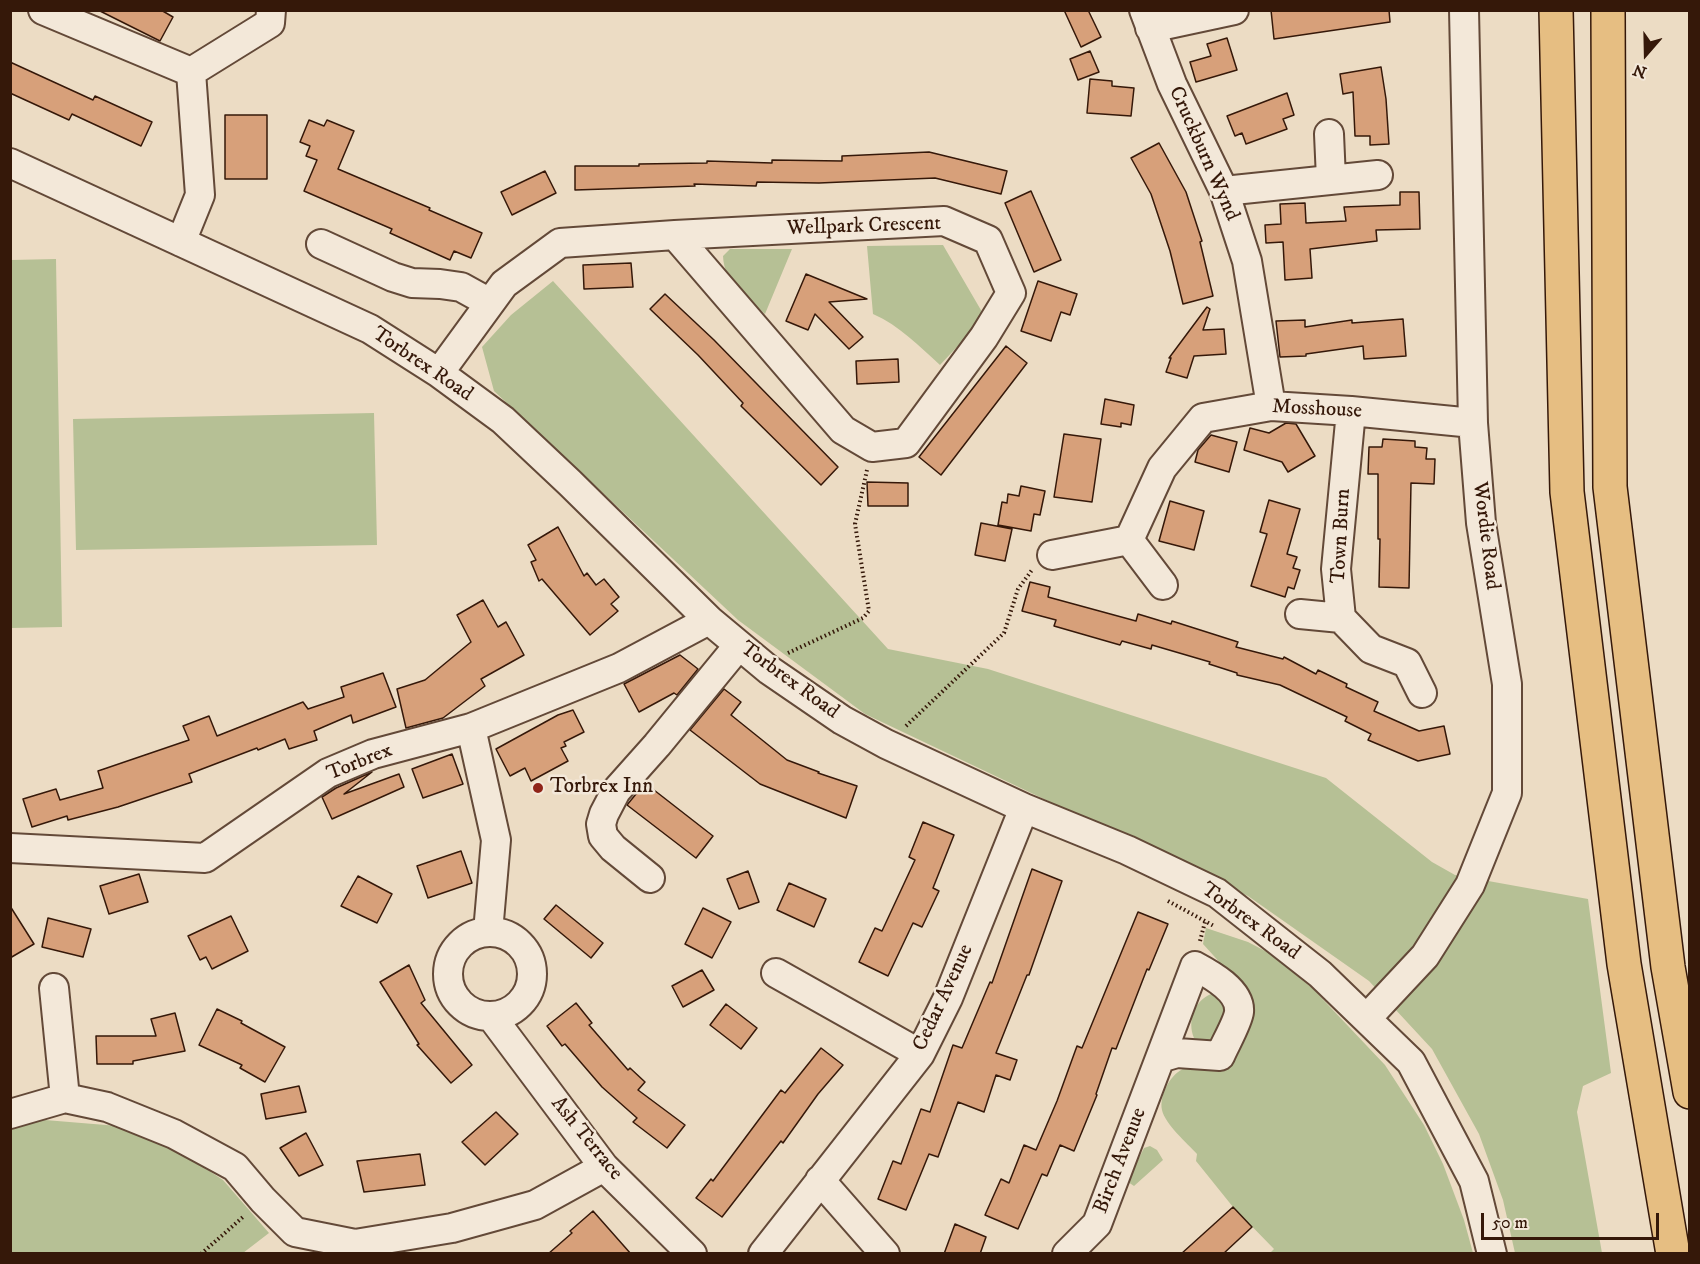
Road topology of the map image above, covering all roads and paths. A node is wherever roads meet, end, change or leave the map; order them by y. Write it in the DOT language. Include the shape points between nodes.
graph roads {
  1 [pos="43,10"];
  2 [pos="271,10"];
  3 [pos="1234,10"];
  4 [pos="1464,10"];
  5 [pos="1556,10"];
  6 [pos="1608,10"];
  7 [pos="1147,19"];
  8 [pos="191,72"];
  9 [pos="1329,134"];
  10 [pos="10,163"];
  11 [pos="1378,175"];
  12 [pos="1331,179"];
  13 [pos="1224,191"];
  14 [pos="675,235"];
  15 [pos="181,242"];
  16 [pos="321,243"];
  17 [pos="490,303"];
  18 [pos="440,374"];
  19 [pos="1271,406"];
  20 [pos="1351,411"];
  21 [pos="1473,423"];
  22 [pos="872,447"];
  23 [pos="1129,540"];
  24 [pos="1052,555"];
  25 [pos="1163,585"];
  26 [pos="1300,614"];
  27 [pos="1341,618"];
  28 [pos="709,620"];
  29 [pos="739,645"];
  30 [pos="762,664"];
  31 [pos="1422,693"];
  32 [pos="471,728"];
  33 [pos="886,744"];
  34 [pos="1024,808"];
  35 [pos="10,848"];
  36 [pos="650,878"];
  37 [pos="488,932"];
  38 [pos="776,973"];
  39 [pos="54,988"];
  40 [pos="491,1016"];
  41 [pos="1367,1018"];
  42 [pos="920,1054"];
  43 [pos="1160,1058"];
  44 [pos="1689,1092"];
  45 [pos="65,1098"];
  46 [pos="10,1114"];
  47 [pos="604,1167"];
  48 [pos="820,1180"];
  49 [pos="263,1200"];
  50 [pos="201,1254"];
  51 [pos="692,1254"];
  52 [pos="763,1254"];
  53 [pos="885,1254"];
  54 [pos="1066,1254"];
  55 [pos="1492,1254"];
  56 [pos="1673,1254"];
  1 -- 8 [label="street"];
  2 -- 8 [label="street" via="270,23"];
  3 -- 7 [label="street"];
  4 -- 21 [label="street, Wordie Road"];
  5 -- 56 [label="highway" via="1567,492 1624,964"];
  6 -- 44 [label="highway" via="1610,487 1668,967"];
  7 -- 13 [label="street, Cruckburn Wynd" via="1172,84"];
  8 -- 15 [label="street" via="200,195"];
  9 -- 12 [label="street"];
  10 -- 15 [label="street, Torbrex Road"];
  11 -- 12 [label="street"];
  12 -- 13 [label="street"];
  13 -- 19 [label="street, Cruckburn Wynd" via="1247,261"];
  14 -- 17 [label="street, Wellpark Crescent" via="560,243 504,284"];
  14 -- 22 [label="street" via="843,430"];
  14 -- 22 [label="street, Wellpark Crescent" via="944,221 988,240 1011,293 984,337 906,443"];
  15 -- 18 [label="street, Torbrex Road" via="370,329"];
  16 -- 17 [label="street" via="393,277 412,283 461,287"];
  17 -- 18 [label="street, Wellpark Crescent"];
  18 -- 28 [label="street, Torbrex Road" via="503,420"];
  19 -- 20 [label="street, Mosshouse"];
  19 -- 23 [label="street, Mosshouse" via="1203,418 1162,468"];
  20 -- 21 [label="street, Mosshouse"];
  20 -- 27 [label="street, Town Burn" via="1336,569"];
  21 -- 41 [label="street, Wordie Road" via="1481,523 1507,684 1507,793 1470,885 1425,956"];
  22 -- 30 [label="path" via="855,524 869,611 863,618"];
  23 -- 24 [label="street"];
  23 -- 25 [label="street"];
  24 -- 33 [label="path" via="1033,568 1018,589 1004,633"];
  26 -- 27 [label="street"];
  27 -- 31 [label="street" via="1371,649 1407,663"];
  28 -- 29 [label="street, Torbrex Road"];
  28 -- 32 [label="street, Torbrex" via="620,668"];
  29 -- 30 [label="street, Torbrex Road"];
  29 -- 36 [label="street" via="616,791 604,814 603,836"];
  30 -- 33 [label="street, Torbrex Road" via="842,720"];
  32 -- 35 [label="street, Torbrex" via="373,754 328,774 206,858"];
  32 -- 37 [label="street" via="496,840"];
  33 -- 34 [label="street, Torbrex Road"];
  34 -- 41 [label="street, Torbrex Road" via="1127,850 1217,893 1320,974"];
  34 -- 42 [label="street, Cedar Avenue" via="948,998"];
  37 -- 40 [label="street" via="476,934 457,948 451,958 448,982 459,1003 479,1015"];
  37 -- 40 [label="street" via="513,939 523,948 532,973 530,986 520,1002 504,1014"];
  38 -- 42 [label="street"];
  39 -- 45 [label="street"];
  40 -- 47 [label="street, Ash Terrace"];
  41 -- 55 [label="street, Torbrex Road" via="1411,1062 1474,1181"];
  42 -- 48 [label="street, Cedar Avenue"];
  43 -- 54 [label="street, Birch Avenue" via="1097,1224"];
  45 -- 46 [label="street"];
  45 -- 49 [label="street" via="107,1107 174,1134 235,1167"];
  47 -- 49 [label="street" via="535,1204 452,1228 355,1244 295,1232"];
  47 -- 51 [label="street, Ash Terrace"];
  48 -- 52 [label="street, Cedar Avenue"];
  48 -- 53 [label="street"];
  49 -- 50 [label="path"];
}
